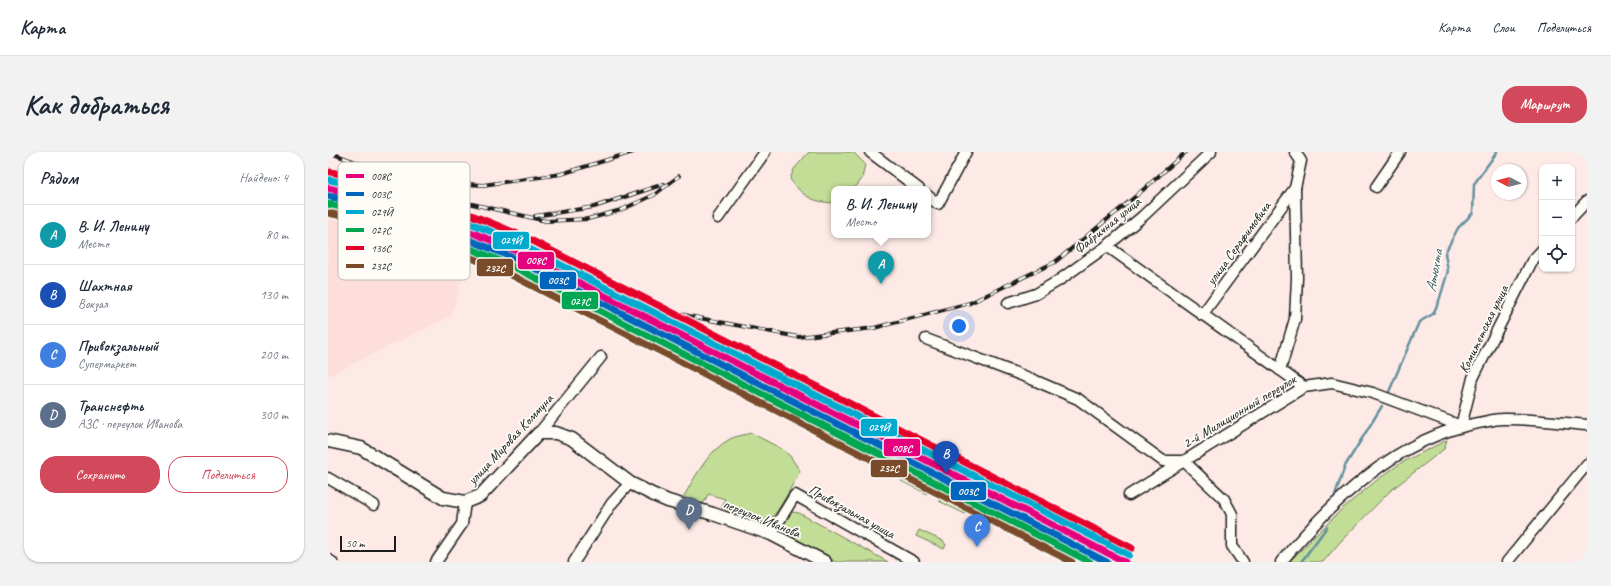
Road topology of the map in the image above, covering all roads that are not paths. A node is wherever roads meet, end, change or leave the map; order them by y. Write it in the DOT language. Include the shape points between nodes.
graph roads {
  1 [pos="765,152"];
  2 [pos="870,152"];
  3 [pos="966,152"];
  4 [pos="1212,152"];
  5 [pos="1295,152"];
  6 [pos="1400,152"];
  7 [pos="915,186"];
  8 [pos="1376,187"];
  9 [pos="1296,188"];
  10 [pos="931,198"];
  11 [pos="1587,201"];
  12 [pos="1575,214"];
  13 [pos="718,218"];
  14 [pos="1107,246"];
  15 [pos="1539,253"];
  16 [pos="1008,303"];
  17 [pos="1202,315"];
  18 [pos="926,339"];
  19 [pos="601,357"];
  20 [pos="1280,370"];
  21 [pos="1304,387"];
  22 [pos="1461,426"];
  23 [pos="1587,426"];
  24 [pos="539,433"];
  25 [pos="328,441"];
  26 [pos="1184,461"];
  27 [pos="1587,464"];
  28 [pos="328,478"];
  29 [pos="630,483"];
  30 [pos="1129,495"];
  31 [pos="465,502"];
  32 [pos="374,505"];
  33 [pos="771,534"];
  34 [pos="328,560"];
  35 [pos="332,562"];
  36 [pos="436,562"];
  37 [pos="574,562"];
  38 [pos="825,562"];
  39 [pos="914,562"];
  40 [pos="1243,562"];
  41 [pos="1281,562"];
  42 [pos="1507,562"];
  1 -- 13 [label="street"];
  2 -- 7 [label="street"];
  3 -- 10 [label="street" via="938,204"];
  4 -- 14 [label="street, Фабричная улица"];
  5 -- 9 [label="street" via="1300,161"];
  6 -- 8 [label="street"];
  9 -- 17 [label="street, улица Серафимовича"];
  9 -- 20 [label="street" via="1298,278 1295,319"];
  11 -- 12 [label="street"];
  14 -- 16 [label="street, Фабричная улица" via="1047,288"];
  14 -- 17 [label="street"];
  15 -- 22 [label="street, Комитетская улица" via="1532,261 1473,378"];
  17 -- 20 [label="street"];
  18 -- 26 [label="street" via="1078,399 1163,461"];
  19 -- 24 [label="street, улица Мировая Коммуна"];
  20 -- 21 [label="street"];
  21 -- 22 [label="street, 2-й Милиционный переулок" via="1332,382 1373,393"];
  21 -- 26 [label="street, 2-й Милиционный переулок"];
  22 -- 23 [label="street" via="1501,419"];
  22 -- 41 [label="street" via="1419,442 1377,468 1321,517"];
  24 -- 29 [label="main road, переулок Иванова" via="556,433 572,439"];
  24 -- 31 [label="main road, улица Мировая Коммуна" via="480,496"];
  25 -- 31 [label="main road" via="361,448 443,498"];
  26 -- 30 [label="street, 2-й Милиционный переулок"];
  26 -- 40 [label="street" via="1224,499 1232,514 1232,546"];
  27 -- 42 [label="street"];
  28 -- 32 [label="street"];
  29 -- 33 [label="main road, переулок Иванова" via="668,501"];
  29 -- 37 [label="street" via="612,503"];
  31 -- 36 [label="street, улица Мировая Коммуна" via="462,524"];
  33 -- 38 [label="main road, переулок Иванова"];
  33 -- 39 [label="street, Привокзальная улица" via="795,495"];
  34 -- 35 [label="street"];
}
